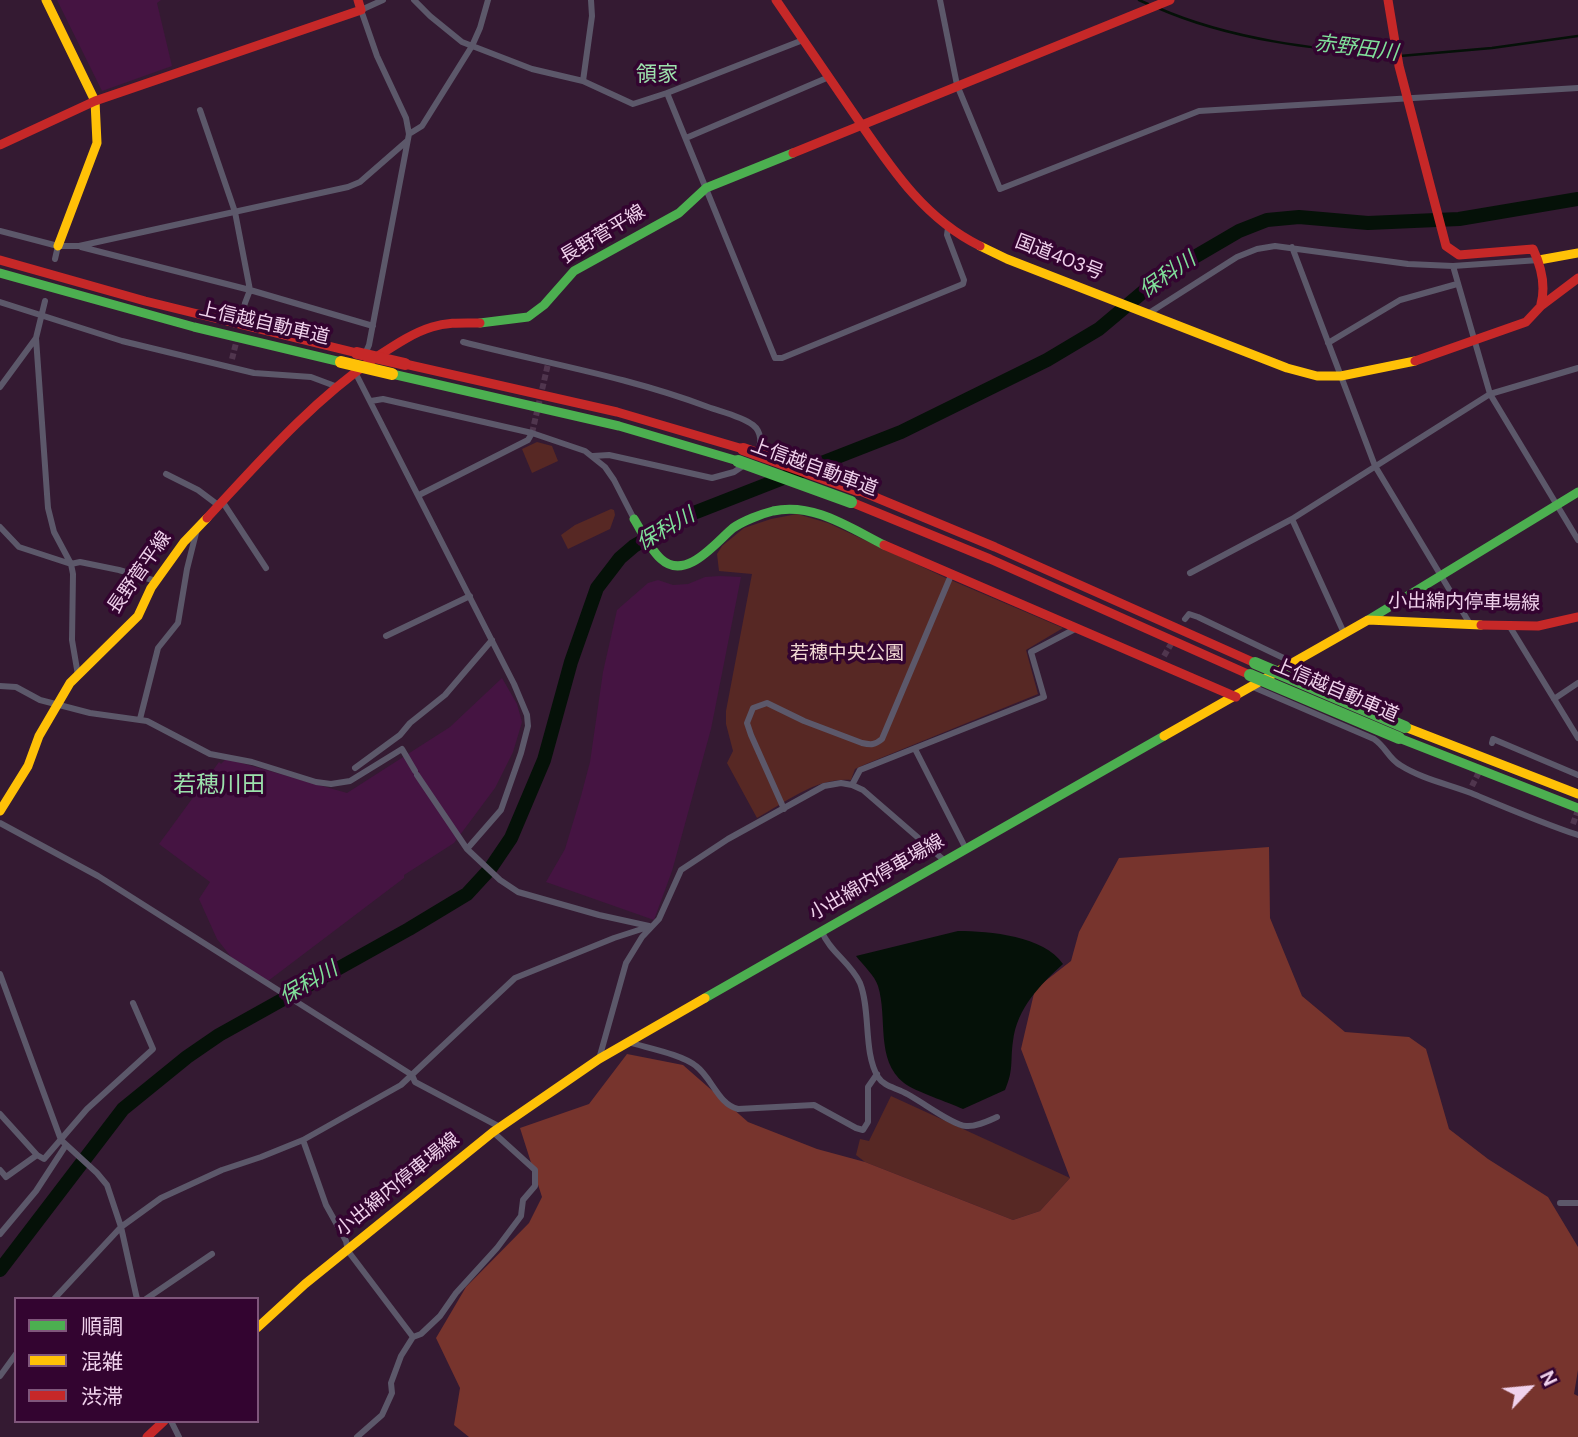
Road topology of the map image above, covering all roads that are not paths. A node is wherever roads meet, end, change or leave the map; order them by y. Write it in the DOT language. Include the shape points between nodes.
graph roads {
  1 [pos="46,0"];
  2 [pos="383,0"];
  3 [pos="414,0"];
  4 [pos="488,0"];
  5 [pos="591,0"];
  6 [pos="776,0"];
  7 [pos="940,0"];
  8 [pos="1170,0"];
  9 [pos="1388,0"];
  10 [pos="360,5"];
  11 [pos="805,39"];
  12 [pos="472,46"];
  13 [pos="829,77"];
  14 [pos="583,80"];
  15 [pos="957,85"];
  16 [pos="1578,88"];
  17 [pos="667,93"];
  18 [pos="1408,99"];
  19 [pos="95,101"];
  20 [pos="200,110"];
  21 [pos="862,125"];
  22 [pos="408,138"];
  23 [pos="686,138"];
  24 [pos="0,145"];
  25 [pos="706,187"];
  26 [pos="235,212"];
  27 [pos="948,227"];
  28 [pos="0,230"];
  29 [pos="58,246"];
  30 [pos="79,246"];
  31 [pos="1292,247"];
  32 [pos="1578,253"];
  33 [pos="55,259"];
  34 [pos="0,260"];
  35 [pos="1539,260"];
  36 [pos="1453,266"];
  37 [pos="0,273"];
  38 [pos="1578,278"];
  39 [pos="1457,284"];
  40 [pos="250,290"];
  41 [pos="45,301"];
  42 [pos="0,302"];
  43 [pos="245,303"];
  44 [pos="1541,306"];
  45 [pos="1148,313"];
  46 [pos="43,315"];
  47 [pos="373,327"];
  48 [pos="36,338"];
  49 [pos="463,342"];
  50 [pos="1474,342"];
  51 [pos="1328,343"];
  52 [pos="1578,368"];
  53 [pos="355,372"];
  54 [pos="1341,376"];
  55 [pos="335,386"];
  56 [pos="0,387"];
  57 [pos="1490,394"];
  58 [pos="371,401"];
  59 [pos="532,433"];
  60 [pos="741,455"];
  61 [pos="593,456"];
  62 [pos="1375,466"];
  63 [pos="166,474"];
  64 [pos="1578,492"];
  65 [pos="419,495"];
  66 [pos="220,503"];
  67 [pos="1556,505"];
  68 [pos="634,519"];
  69 [pos="1293,519"];
  70 [pos="0,527"];
  71 [pos="198,527"];
  72 [pos="1578,540"];
  73 [pos="71,564"];
  74 [pos="266,568"];
  75 [pos="952,573"];
  76 [pos="1190,573"];
  77 [pos="1442,576"];
  78 [pos="156,581"];
  79 [pos="470,596"];
  80 [pos="1578,617"];
  81 [pos="1185,619"];
  82 [pos="1368,620"];
  83 [pos="1471,625"];
  84 [pos="1510,627"];
  85 [pos="1075,629"];
  86 [pos="1344,633"];
  87 [pos="386,636"];
  88 [pos="492,640"];
  89 [pos="1294,663"];
  90 [pos="78,675"];
  91 [pos="1253,675"];
  92 [pos="1578,683"];
  93 [pos="0,686"];
  94 [pos="1236,697"];
  95 [pos="1554,699"];
  96 [pos="57,703"];
  97 [pos="140,719"];
  98 [pos="1402,732"];
  99 [pos="1578,738"];
  100 [pos="1492,743"];
  101 [pos="915,749"];
  102 [pos="355,768"];
  103 [pos="1578,775"];
  104 [pos="852,785"];
  105 [pos="1578,794"];
  106 [pos="1578,808"];
  107 [pos="784,809"];
  108 [pos="0,811"];
  109 [pos="0,823"];
  110 [pos="1573,824"];
  111 [pos="1574,834"];
  112 [pos="467,849"];
  113 [pos="966,849"];
  114 [pos="945,861"];
  115 [pos="651,926"];
  116 [pos="822,932"];
  117 [pos="0,974"];
  118 [pos="133,1003"];
  119 [pos="628,1042"];
  120 [pos="599,1059"];
  121 [pos="877,1074"];
  122 [pos="412,1075"];
  123 [pos="0,1114"];
  124 [pos="997,1117"];
  125 [pos="496,1130"];
  126 [pos="303,1140"];
  127 [pos="66,1145"];
  128 [pos="37,1155"];
  129 [pos="0,1170"];
  130 [pos="1560,1203"];
  131 [pos="1578,1203"];
  132 [pos="121,1227"];
  133 [pos="0,1234"];
  134 [pos="348,1251"];
  135 [pos="212,1254"];
  136 [pos="56,1297"];
  137 [pos="137,1297"];
  138 [pos="149,1297"];
  139 [pos="259,1326"];
  140 [pos="413,1337"];
  141 [pos="14,1357"];
  142 [pos="0,1376"];
  143 [pos="162,1423"];
  144 [pos="365,1434"];
  145 [pos="147,1437"];
  146 [pos="356,1437"];
  1 -- 19 [label="main road"];
  2 -- 10 [label="street"];
  3 -- 12 [label="street" via="448,32"];
  4 -- 12 [label="street"];
  5 -- 14 [label="street"];
  6 -- 11 [label="main road, 国道403号"];
  7 -- 15 [label="street"];
  8 -- 15 [label="main road, 長野菅平線"];
  9 -- 18 [label="main road"];
  10 -- 19 [label="main road"];
  10 -- 22 [label="street" via="405,118"];
  11 -- 13 [label="main road, 国道403号"];
  11 -- 17 [label="street"];
  12 -- 14 [label="street" via="532,69"];
  12 -- 22 [label="street" via="422,125"];
  13 -- 21 [label="main road, 国道403号"];
  13 -- 23 [label="street"];
  14 -- 17 [label="street" via="633,104"];
  15 -- 18 [label="street" via="1000,189 1199,111"];
  15 -- 21 [label="main road, 長野菅平線"];
  16 -- 18 [label="street"];
  17 -- 23 [label="street"];
  18 -- 35 [label="main road" via="1446,246 1459,255 1532,249"];
  19 -- 24 [label="main road"];
  19 -- 29 [label="main road" via="97,143"];
  20 -- 26 [label="street"];
  21 -- 25 [label="main road, 長野菅平線"];
  21 -- 27 [label="main road, 国道403号" via="895,174"];
  22 -- 26 [label="street" via="360,182"];
  22 -- 47 [label="street"];
  23 -- 25 [label="street"];
  25 -- 27 [label="street" via="775,358 963,284"];
  25 -- 53 [label="main road, 長野菅平線" via="679,213 574,271 528,317 437,325"];
  26 -- 30 [label="street"];
  26 -- 40 [label="street"];
  27 -- 45 [label="main road, 国道403号" via="1007,259"];
  28 -- 29 [label="street"];
  29 -- 30 [label="street"];
  29 -- 33 [label="street"];
  30 -- 40 [label="street"];
  31 -- 36 [label="street"];
  31 -- 45 [label="street" via="1257,249 1237,257"];
  31 -- 51 [label="street"];
  32 -- 35 [label="main road"];
  34 -- 60 [label="main road, 上信越自動車道, bridge" via="145,301 663,424"];
  35 -- 36 [label="street"];
  35 -- 44 [label="main road"];
  36 -- 39 [label="street"];
  37 -- 60 [label="main road, 上信越自動車道, bridge" via="194,327"];
  38 -- 44 [label="main road, 国道403号"];
  39 -- 50 [label="street"];
  39 -- 51 [label="street" via="1400,300"];
  40 -- 43 [label="street"];
  40 -- 47 [label="street"];
  41 -- 46 [label="street"];
  42 -- 46 [label="street"];
  44 -- 50 [label="main road, 国道403号" via="1526,322"];
  45 -- 54 [label="main road, 国道403号" via="1287,368 1317,376"];
  46 -- 48 [label="street"];
  46 -- 55 [label="street" via="122,341 232,362 254,373 311,377"];
  47 -- 53 [label="street"];
  48 -- 56 [label="street"];
  48 -- 73 [label="street" via="47,508"];
  49 -- 61 [label="street" via="671,393 754,426 761,440 742,468 712,478 609,455"];
  50 -- 54 [label="main road, 国道403号" via="1402,365"];
  50 -- 57 [label="street"];
  51 -- 54 [label="street"];
  52 -- 57 [label="street"];
  53 -- 55 [label="main road, 長野菅平線"];
  53 -- 58 [label="street"];
  54 -- 62 [label="street"];
  55 -- 66 [label="main road, 長野菅平線"];
  57 -- 62 [label="street"];
  57 -- 67 [label="street"];
  58 -- 59 [label="street" via="383,399"];
  58 -- 65 [label="street"];
  59 -- 61 [label="street"];
  59 -- 65 [label="street" via="528,440"];
  60 -- 91 [label="main road, 上信越自動車道, bridge" via="982,542"];
  61 -- 68 [label="street" via="614,480"];
  62 -- 69 [label="street"];
  62 -- 77 [label="street"];
  63 -- 66 [label="street"];
  64 -- 67 [label="main road"];
  65 -- 79 [label="street"];
  66 -- 71 [label="main road, 長野菅平線"];
  66 -- 74 [label="street"];
  67 -- 72 [label="street"];
  67 -- 77 [label="main road"];
  68 -- 75 [label="main road" via="660,558 679,566 705,554 736,526 773,511 796,510 822,514"];
  69 -- 76 [label="street"];
  69 -- 86 [label="street"];
  70 -- 73 [label="street" via="19,547"];
  71 -- 78 [label="main road, 長野菅平線"];
  71 -- 97 [label="street" via="178,623 158,648"];
  73 -- 78 [label="street" via="92,564"];
  73 -- 90 [label="street" via="72,640"];
  75 -- 85 [label="main road"];
  75 -- 107 [label="street" via="877,743 862,743 767,703 753,708 747,723"];
  77 -- 82 [label="main road"];
  77 -- 83 [label="street"];
  78 -- 90 [label="main road, 長野菅平線" via="138,616"];
  79 -- 87 [label="street"];
  79 -- 88 [label="street"];
  80 -- 84 [label="main road, 小出綿内停車場線"];
  81 -- 89 [label="street" via="1189,614 1198,617"];
  82 -- 83 [label="main road, 小出綿内停車場線"];
  82 -- 86 [label="main road, 小出綿内停車場線"];
  83 -- 84 [label="main road, 小出綿内停車場線"];
  84 -- 95 [label="street"];
  85 -- 94 [label="main road" via="1163,660"];
  85 -- 101 [label="street" via="1031,652 1044,697"];
  86 -- 89 [label="main road, 小出綿内停車場線"];
  88 -- 102 [label="street" via="445,695"];
  88 -- 112 [label="street" via="528,726 501,810"];
  89 -- 91 [label="main road, 小出綿内停車場線"];
  90 -- 96 [label="main road, 長野菅平線"];
  91 -- 94 [label="main road, 小出綿内停車場線"];
  91 -- 98 [label="main road, 上信越自動車道, bridge"];
  91 -- 111 [label="street" via="1374,739 1399,765"];
  92 -- 95 [label="street"];
  93 -- 96 [label="street" via="16,687"];
  94 -- 113 [label="main road, 小出綿内停車場線"];
  95 -- 99 [label="street"];
  96 -- 97 [label="street" via="90,713"];
  96 -- 108 [label="main road, 長野菅平線" via="28,766"];
  97 -- 112 [label="street" via="210,754 331,784 350,781 402,750"];
  98 -- 105 [label="main road, 上信越自動車道"];
  98 -- 106 [label="main road, 上信越自動車道"];
  100 -- 103 [label="street" via="1493,739"];
  101 -- 104 [label="street" via="860,770"];
  101 -- 113 [label="street"];
  104 -- 107 [label="street" via="824,786"];
  104 -- 114 [label="street" via="876,800"];
  107 -- 115 [label="street" via="681,870 659,919"];
  109 -- 122 [label="street" via="99,876"];
  110 -- 111 [label="street"];
  112 -- 115 [label="street" via="517,892"];
  113 -- 114 [label="main road, 小出綿内停車場線"];
  114 -- 116 [label="main road, 小出綿内停車場線"];
  115 -- 120 [label="street" via="626,963"];
  115 -- 122 [label="street" via="515,978"];
  116 -- 119 [label="main road, 小出綿内停車場線"];
  116 -- 121 [label="street" via="859,980"];
  117 -- 127 [label="street"];
  118 -- 127 [label="street" via="153,1049 88,1110"];
  119 -- 120 [label="main road, 小出綿内停車場線"];
  119 -- 121 [label="street" via="698,1067 729,1107 814,1105 863,1130 869,1122 868,1087"];
  120 -- 125 [label="main road, 小出綿内停車場線"];
  121 -- 124 [label="street" via="885,1084 916,1097 957,1124 976,1125"];
  122 -- 125 [label="street" via="415,1082"];
  122 -- 126 [label="street"];
  123 -- 128 [label="street"];
  125 -- 134 [label="main road, 小出綿内停車場線"];
  125 -- 140 [label="street" via="535,1170 534,1186 523,1200 521,1216 497,1248 440,1315"];
  126 -- 132 [label="street" via="161,1198"];
  126 -- 134 [label="street"];
  127 -- 128 [label="street" via="44,1159"];
  127 -- 132 [label="street" via="107,1185"];
  127 -- 133 [label="street"];
  128 -- 129 [label="street" via="6,1177"];
  130 -- 131 [label="street"];
  132 -- 136 [label="street"];
  132 -- 137 [label="street"];
  134 -- 139 [label="main road, 小出綿内停車場線"];
  134 -- 140 [label="street"];
  135 -- 138 [label="street"];
  140 -- 144 [label="street" via="391,1383 393,1393"];
  141 -- 142 [label="street"];
  143 -- 145 [label="main road"];
  144 -- 146 [label="street"];
}
